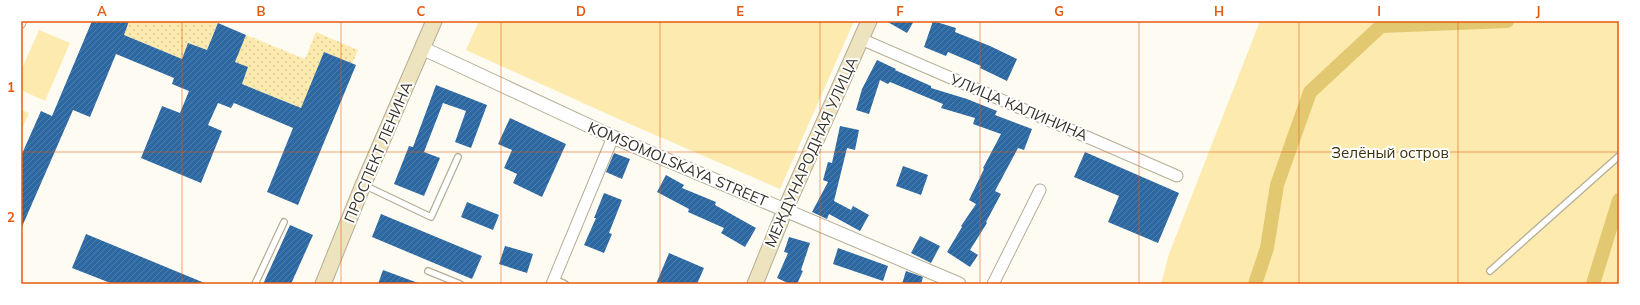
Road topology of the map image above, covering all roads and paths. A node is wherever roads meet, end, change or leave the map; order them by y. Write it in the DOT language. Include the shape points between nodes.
graph roads {
  1 [pos="22,21"];
  2 [pos="434,21"];
  3 [pos="869,21"];
  4 [pos="21,24"];
  5 [pos="861,39"];
  6 [pos="422,48"];
  7 [pos="612,137"];
  8 [pos="1619,156"];
  9 [pos="458,157"];
  10 [pos="1177,176"];
  11 [pos="363,185"];
  12 [pos="1040,190"];
  13 [pos="785,210"];
  14 [pos="284,222"];
  15 [pos="428,271"];
  16 [pos="1490,271"];
  17 [pos="553,281"];
  18 [pos="255,284"];
  19 [pos="323,284"];
  20 [pos="460,284"];
  21 [pos="565,284"];
  22 [pos="755,284"];
  23 [pos="960,284"];
  24 [pos="993,284"];
  1 -- 4 [label="street"];
  2 -- 6 [label="main road, ПРОСПЕКТ ЛЕНИНА"];
  3 -- 5 [label="main road, МЕЖДУНАРОДНАЯ УЛИЦА"];
  5 -- 10 [label="street, УЛИЦА КАЛИНИНА"];
  5 -- 13 [label="main road, МЕЖДУНАРОДНАЯ УЛИЦА"];
  6 -- 7 [label="street, KOMSOMOLSKAYA STREET"];
  6 -- 11 [label="main road, ПРОСПЕКТ ЛЕНИНА"];
  7 -- 13 [label="street, KOMSOMOLSKAYA STREET"];
  7 -- 17 [label="street"];
  8 -- 16 [label="lane"];
  9 -- 11 [label="lane" via="431,217"];
  11 -- 19 [label="main road, ПРОСПЕКТ ЛЕНИНА"];
  12 -- 24 [label="street"];
  13 -- 22 [label="main road, МЕЖДУНАРОДНАЯ УЛИЦА"];
  13 -- 23 [label="street, KOMSOMOLSKAYA STREET"];
  14 -- 18 [label="lane"];
  15 -- 20 [label="lane"];
  17 -- 21 [label="lane"];
}
